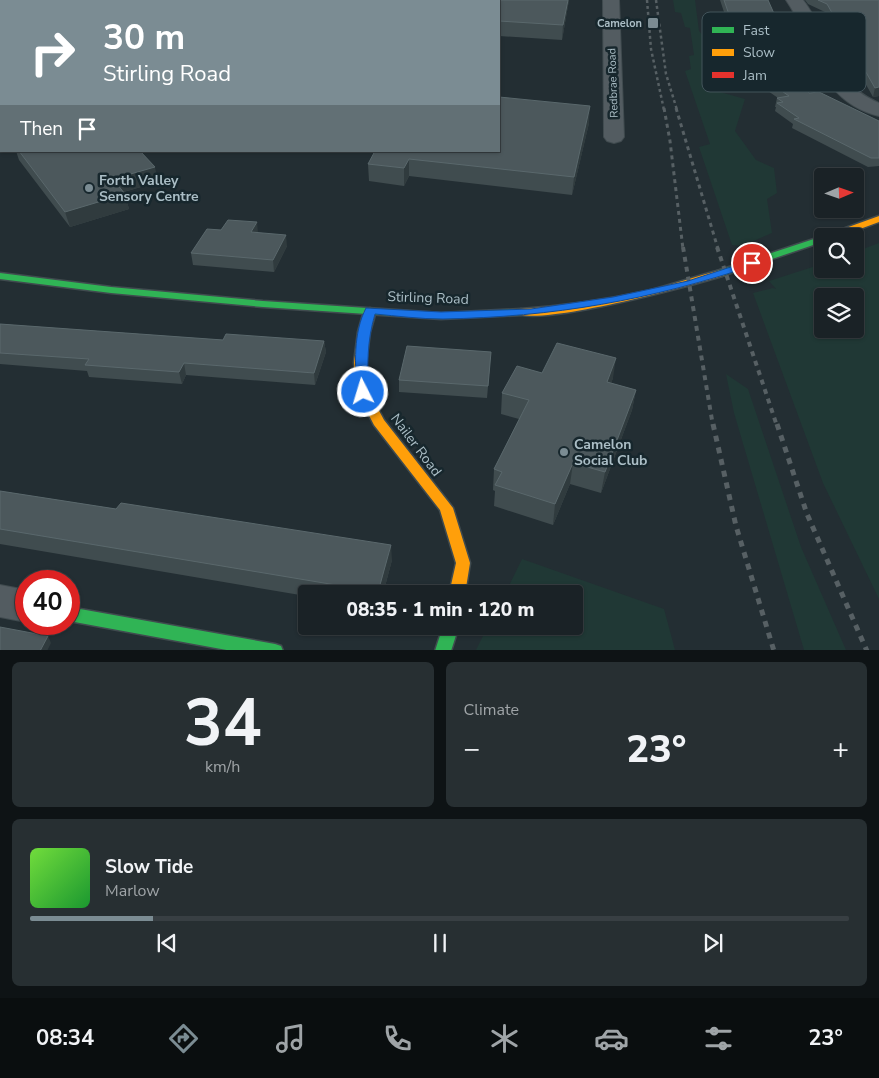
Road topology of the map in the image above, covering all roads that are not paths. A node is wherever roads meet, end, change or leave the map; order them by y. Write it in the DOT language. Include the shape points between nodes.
graph roads {
  1 [pos="611,0"];
  2 [pos="794,0"];
  3 [pos="803,12"];
  4 [pos="846,92"];
  5 [pos="879,110"];
  6 [pos="614,137"];
  7 [pos="879,219"];
  8 [pos="854,228"];
  9 [pos="814,243"];
  10 [pos="0,264"];
  11 [pos="0,276"];
  12 [pos="24,278"];
  13 [pos="370,310"];
  14 [pos="459,585"];
  15 [pos="0,601"];
  16 [pos="15,604"];
  17 [pos="80,616"];
  18 [pos="449,635"];
  19 [pos="275,650"];
  20 [pos="443,650"];
  1 -- 6 [label="street, Redbrae Road"];
  2 -- 3 [label="street"];
  4 -- 5 [label="street"];
  7 -- 8 [label="main road"];
  9 -- 13 [label="main road, Stirling Road" via="690,283 613,300 531,312 441,316"];
  10 -- 12 [label="main road, Stirling Road"];
  11 -- 12 [label="main road, Stirling Road"];
  12 -- 13 [label="main road, Stirling Road" via="111,290"];
  13 -- 14 [label="main road, Nailer Road" via="360,363 363,392 379,422 446,508 463,563"];
  15 -- 16 [label="street"];
  17 -- 19 [label="main road"];
  18 -- 20 [label="main road"];
}
